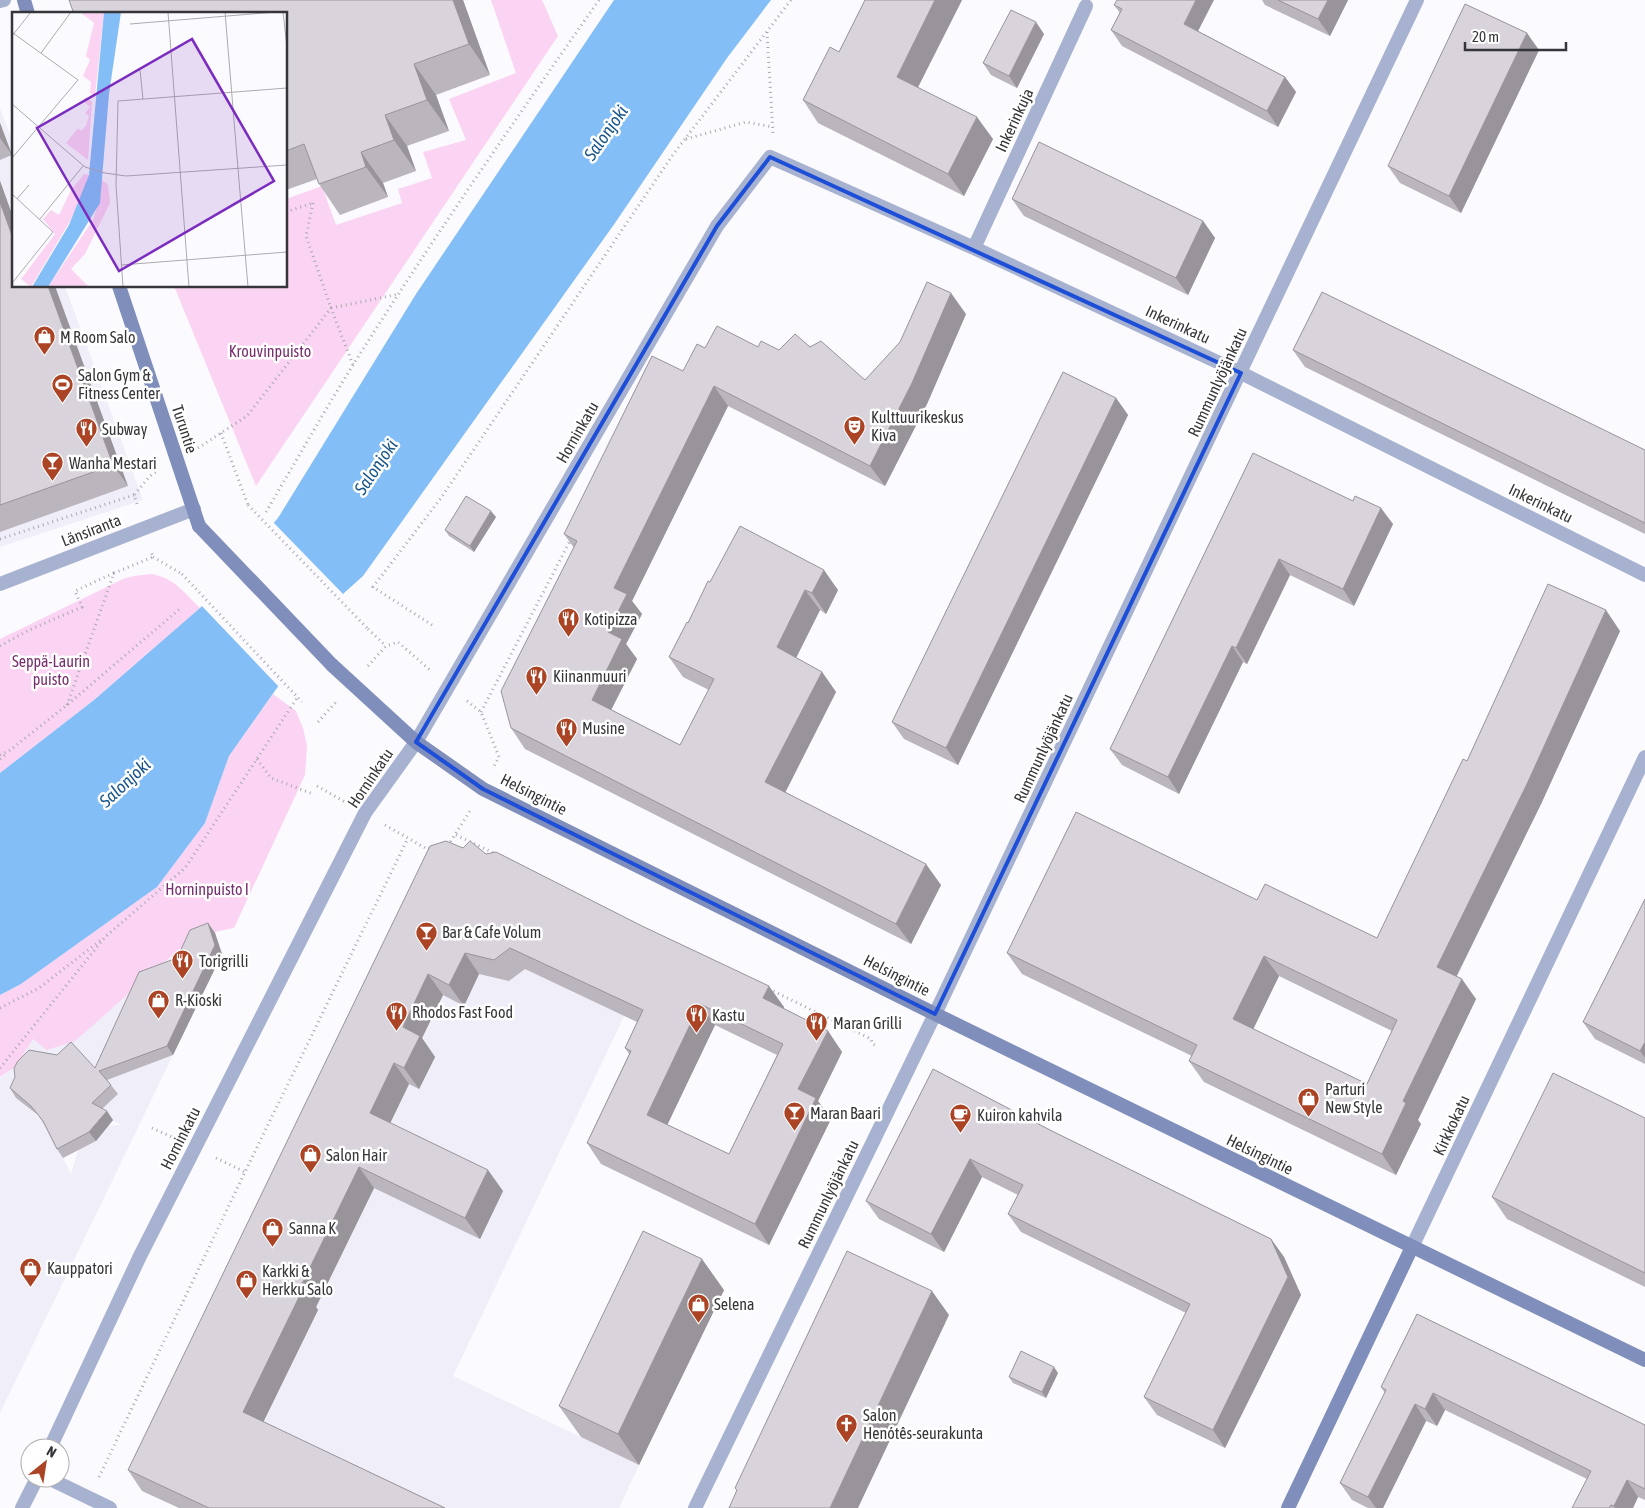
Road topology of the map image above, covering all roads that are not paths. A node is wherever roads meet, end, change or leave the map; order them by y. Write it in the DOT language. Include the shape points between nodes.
graph roads {
  1 [pos="4,0"];
  2 [pos="1417,0"];
  3 [pos="0,1"];
  4 [pos="1086,6"];
  5 [pos="770,157"];
  6 [pos="974,248"];
  7 [pos="120,288"];
  8 [pos="1241,373"];
  9 [pos="194,509"];
  10 [pos="199,526"];
  11 [pos="1645,574"];
  12 [pos="0,584"];
  13 [pos="416,742"];
  14 [pos="1645,757"];
  15 [pos="935,1014"];
  16 [pos="1412,1247"];
  17 [pos="1645,1360"];
  18 [pos="55,1438"];
  19 [pos="32,1488"];
  20 [pos="68,1488"];
  21 [pos="22,1508"];
  22 [pos="110,1508"];
  23 [pos="695,1508"];
  24 [pos="1288,1508"];
  1 -- 3 [label="street"];
  2 -- 8 [label="street, Rummunlyöjänkatu"];
  4 -- 6 [label="street, Inkerinkuja"];
  5 -- 6 [label="street, Inkerinkatu"];
  5 -- 13 [label="street, Horninkatu" via="717,226"];
  6 -- 8 [label="street, Inkerinkatu"];
  7 -- 9 [label="main road, Turuntie"];
  8 -- 11 [label="street, Inkerinkatu"];
  8 -- 15 [label="street, Rummunlyöjänkatu"];
  9 -- 10 [label="main road, Turuntie"];
  9 -- 12 [label="street, Länsiranta"];
  10 -- 13 [label="main road, Helsingintie, bridge" via="332,665"];
  13 -- 15 [label="main road, Helsingintie" via="483,788"];
  13 -- 18 [label="street, Horninkatu" via="365,813 140,1256"];
  14 -- 16 [label="street, Kirkkokatu"];
  15 -- 16 [label="main road, Helsingintie"];
  15 -- 23 [label="street, Rummunlyöjänkatu"];
  16 -- 17 [label="main road, Helsingintie"];
  16 -- 24 [label="main road, Kirkkokatu"];
  19 -- 21 [label="street"];
  20 -- 22 [label="street"];
}
